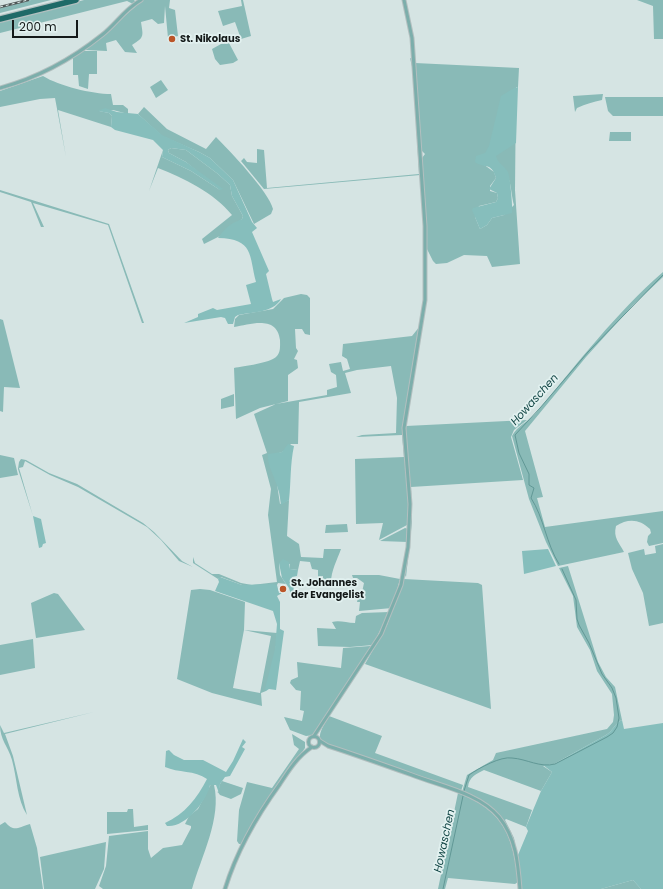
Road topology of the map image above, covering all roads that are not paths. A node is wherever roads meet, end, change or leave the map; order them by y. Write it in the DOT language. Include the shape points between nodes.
graph roads {
  1 [pos="62,0"];
  2 [pos="76,0"];
  3 [pos="141,0"];
  4 [pos="404,0"];
  5 [pos="0,16"];
  6 [pos="0,19"];
  7 [pos="0,88"];
  8 [pos="318,732"];
  9 [pos="314,736"];
  10 [pos="319,740"];
  11 [pos="309,744"];
  12 [pos="318,746"];
  13 [pos="328,746"];
  14 [pos="312,747"];
  15 [pos="306,751"];
  16 [pos="225,889"];
  17 [pos="520,889"];
  1 -- 5 [label="highway"];
  2 -- 6 [label="highway"];
  3 -- 7 [label="street" via="131,6 102,34 68,58 33,78"];
  4 -- 8 [label="street" via="412,38 425,226 425,300 404,428 410,504 408,547 401,585 384,629"];
  8 -- 9 [label="street"];
  8 -- 10 [label="street"];
  9 -- 10 [label="street"];
  9 -- 11 [label="street" via="309,739"];
  10 -- 12 [label="street"];
  10 -- 13 [label="street"];
  11 -- 14 [label="street"];
  11 -- 15 [label="street"];
  12 -- 13 [label="street"];
  12 -- 14 [label="street"];
  13 -- 17 [label="street" via="472,798 492,810 505,825 512,840"];
  14 -- 15 [label="street"];
  15 -- 16 [label="street" via="284,777 251,828 233,864"];
}
